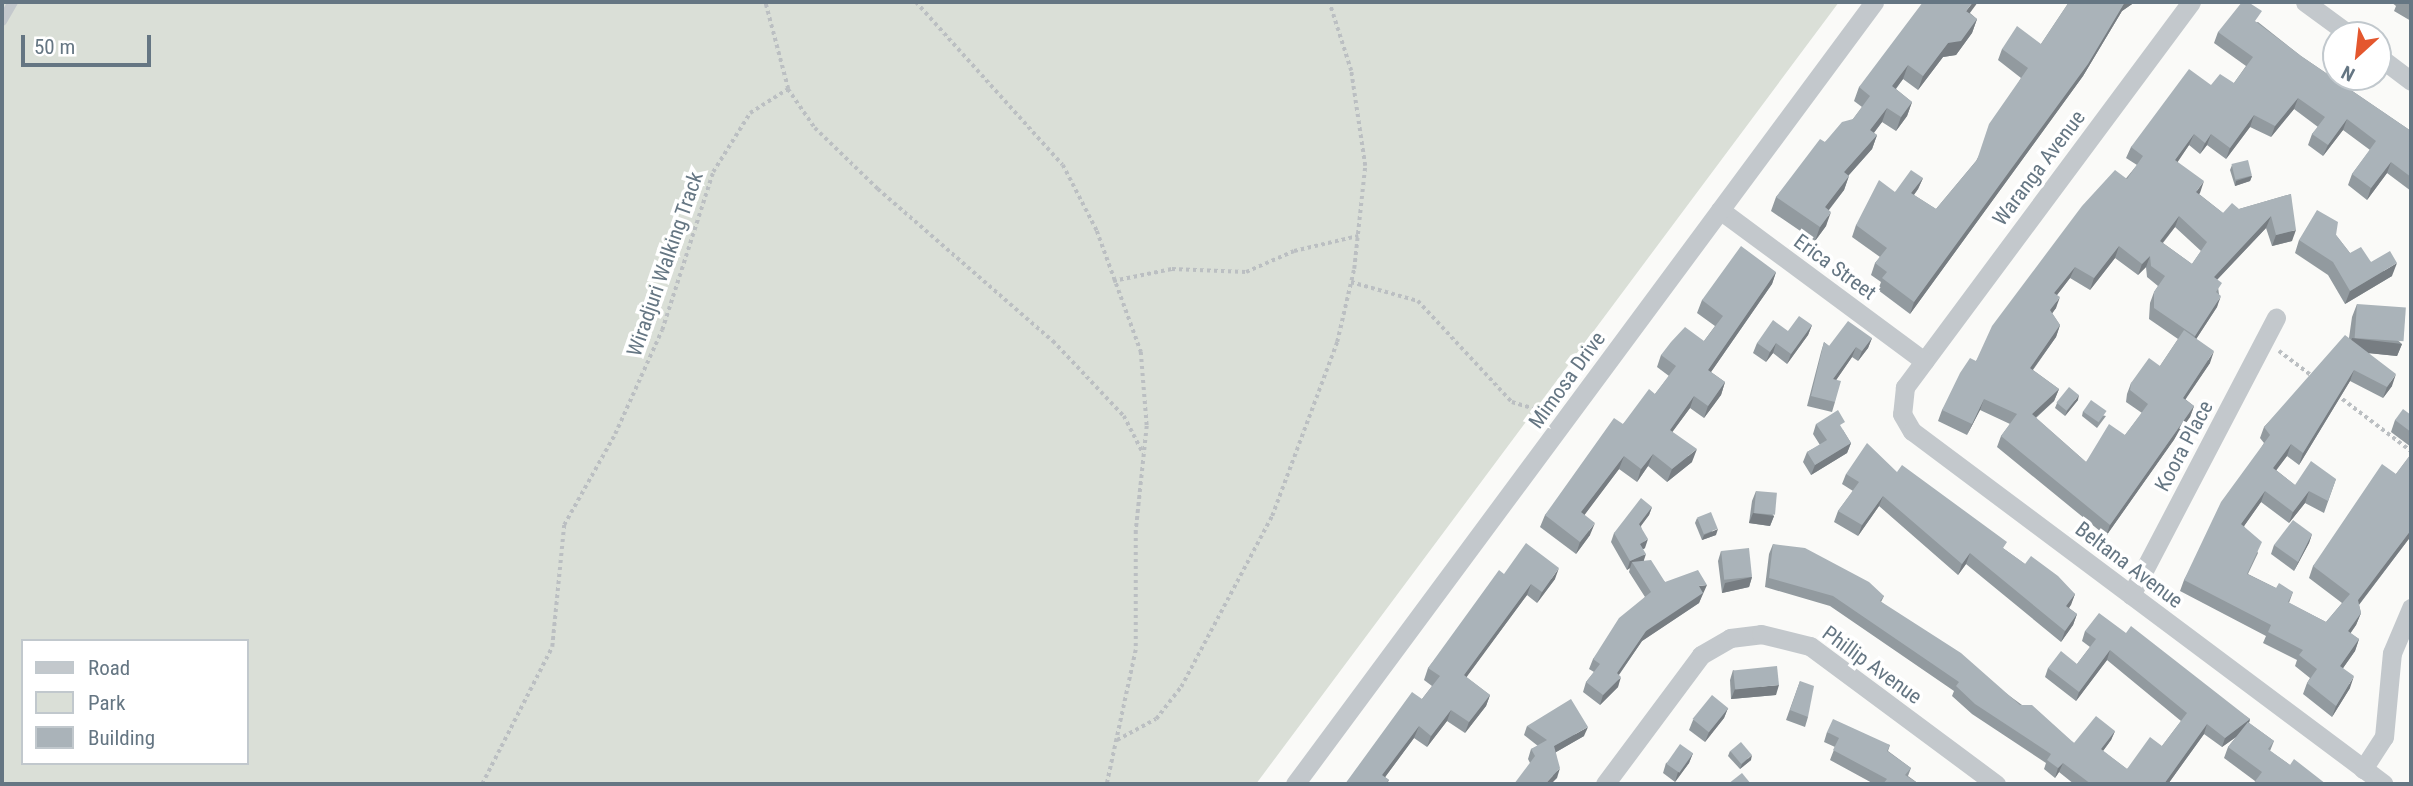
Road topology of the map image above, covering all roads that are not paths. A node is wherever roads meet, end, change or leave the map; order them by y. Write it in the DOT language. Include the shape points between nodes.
graph roads {
  1 [pos="13,2"];
  2 [pos="1874,2"];
  3 [pos="2190,2"];
  4 [pos="2305,2"];
  5 [pos="2,21"];
  6 [pos="2331,21"];
  7 [pos="2392,67"];
  8 [pos="2411,81"];
  9 [pos="1720,210"];
  10 [pos="2276,317"];
  11 [pos="1924,361"];
  12 [pos="2131,595"];
  13 [pos="2411,608"];
  14 [pos="2363,769"];
  15 [pos="1607,783"];
  16 [pos="1295,784"];
  17 [pos="1996,784"];
  18 [pos="2384,784"];
  1 -- 5 [label="lane"];
  2 -- 9 [label="street, Mimosa Drive"];
  3 -- 11 [label="street, Waranga Avenue"];
  4 -- 6 [label="street"];
  7 -- 8 [label="street"];
  9 -- 11 [label="street, Erica Street"];
  9 -- 16 [label="street, Mimosa Drive"];
  10 -- 12 [label="street, Koora Place"];
  11 -- 12 [label="street, Beltana Avenue" via="1902,395 1902,414 1912,431"];
  12 -- 14 [label="street, Beltana Avenue"];
  13 -- 14 [label="street" via="2392,653 2384,737"];
  14 -- 18 [label="street, Beltana Avenue"];
  15 -- 17 [label="street, Phillip Avenue" via="1701,655 1730,638 1761,634 1810,646"];
}
